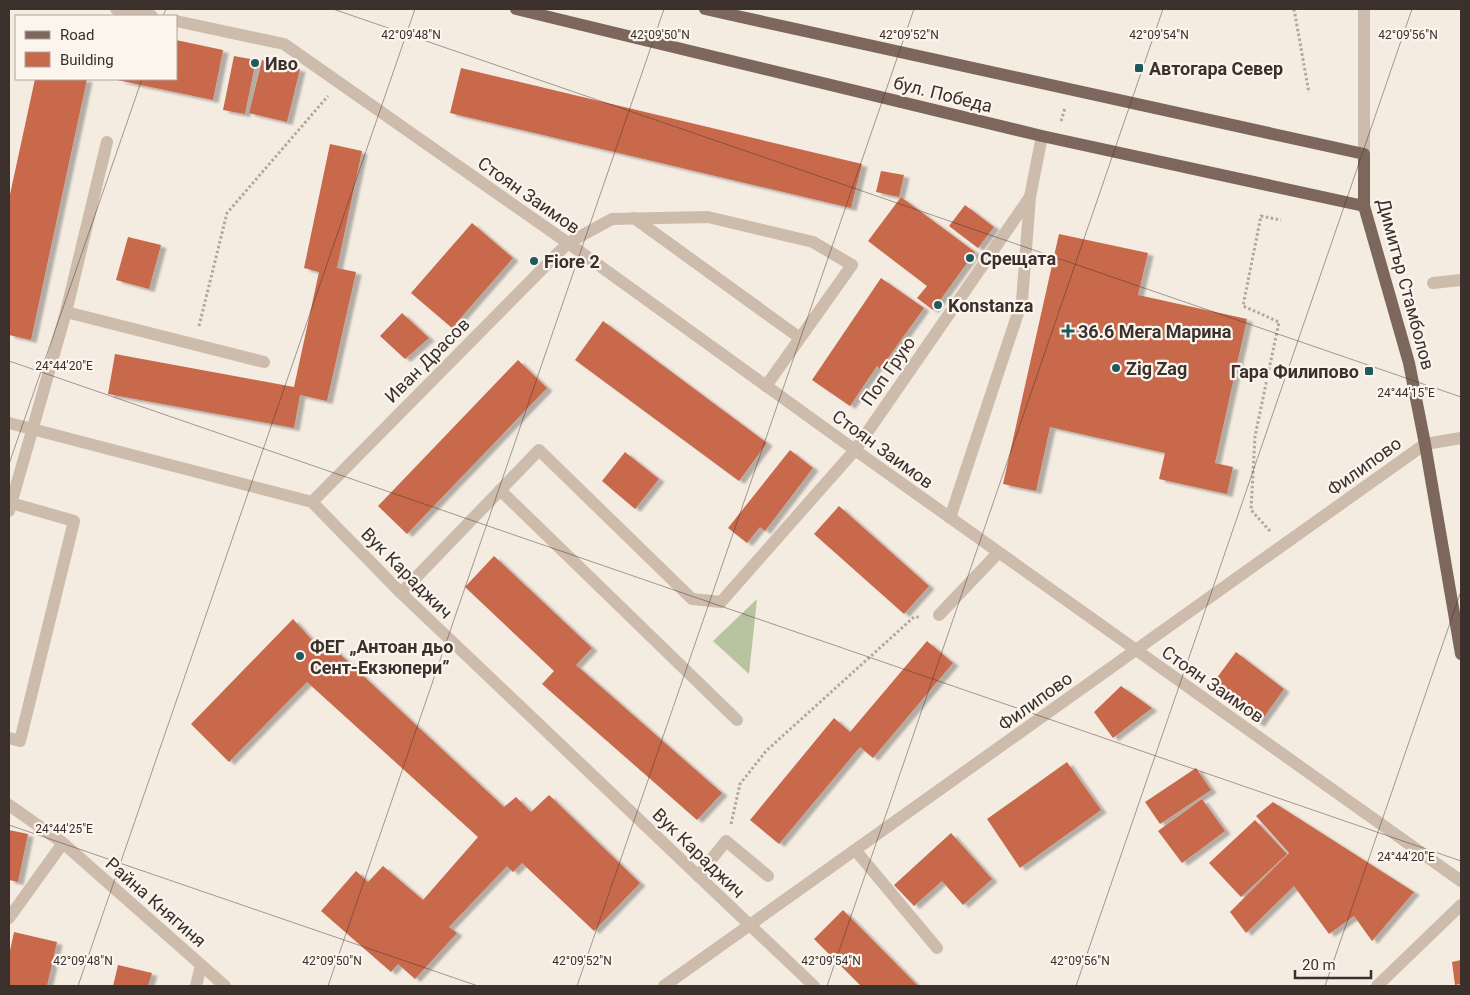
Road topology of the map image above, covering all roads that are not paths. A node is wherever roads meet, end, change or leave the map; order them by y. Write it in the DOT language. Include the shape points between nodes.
graph roads {
  1 [pos="116,9"];
  2 [pos="516,9"];
  3 [pos="705,9"];
  4 [pos="1364,9"];
  5 [pos="147,15"];
  6 [pos="178,22"];
  7 [pos="1042,136"];
  8 [pos="107,142"];
  9 [pos="1364,154"];
  10 [pos="1030,197"];
  11 [pos="1364,206"];
  12 [pos="634,218"];
  13 [pos="568,243"];
  14 [pos="1461,280"];
  15 [pos="1433,282"];
  16 [pos="66,312"];
  17 [pos="800,338"];
  18 [pos="264,362"];
  19 [pos="766,386"];
  20 [pos="9,423"];
  21 [pos="34,429"];
  22 [pos="1461,438"];
  23 [pos="1426,444"];
  24 [pos="854,450"];
  25 [pos="500,490"];
  26 [pos="312,502"];
  27 [pos="10,507"];
  28 [pos="950,518"];
  29 [pos="998,553"];
  30 [pos="401,593"];
  31 [pos="939,615"];
  32 [pos="1136,650"];
  33 [pos="1461,654"];
  34 [pos="737,720"];
  35 [pos="9,738"];
  36 [pos="9,805"];
  37 [pos="63,844"];
  38 [pos="856,850"];
  39 [pos="698,876"];
  40 [pos="768,876"];
  41 [pos="1461,881"];
  42 [pos="1461,904"];
  43 [pos="9,918"];
  44 [pos="750,926"];
  45 [pos="937,948"];
  46 [pos="201,966"];
  47 [pos="196,986"];
  48 [pos="225,986"];
  49 [pos="664,986"];
  50 [pos="814,986"];
  51 [pos="1377,986"];
  1 -- 5 [label="street"];
  2 -- 7 [label="main road, бул. Победа"];
  3 -- 9 [label="main road, бул. Победа"];
  4 -- 9 [label="street, Димитър Стамболов"];
  6 -- 13 [label="street, Стоян Заимов" via="284,44"];
  7 -- 10 [label="street"];
  7 -- 11 [label="main road, бул. Победа"];
  8 -- 16 [label="street"];
  9 -- 11 [label="main road, Димитър Стамболов"];
  10 -- 24 [label="street, Поп Грую"];
  10 -- 28 [label="street" via="1022,301"];
  11 -- 23 [label="main road, Димитър Стамболов" via="1409,363"];
  12 -- 13 [label="street, Иван Драсов" via="612,219"];
  12 -- 17 [label="street"];
  12 -- 17 [label="street, Иван Драсов" via="708,217 813,242 852,265"];
  13 -- 19 [label="street, Стоян Заимов"];
  13 -- 26 [label="street, Иван Драсов"];
  14 -- 15 [label="street"];
  16 -- 18 [label="street"];
  16 -- 21 [label="street"];
  17 -- 19 [label="street"];
  19 -- 24 [label="street, Стоян Заимов"];
  20 -- 21 [label="street"];
  21 -- 26 [label="street"];
  21 -- 27 [label="street"];
  22 -- 23 [label="street"];
  23 -- 32 [label="street, Филипово"];
  23 -- 33 [label="main road, Димитър Стамболов"];
  24 -- 25 [label="street, Поп Грую" via="721,602 692,599 539,450"];
  24 -- 28 [label="street, Стоян Заимов"];
  25 -- 30 [label="street"];
  25 -- 34 [label="street"];
  26 -- 30 [label="street, Вук Караджич"];
  27 -- 35 [label="street" via="74,521 20,741"];
  28 -- 29 [label="street, Стоян Заимов"];
  29 -- 31 [label="street"];
  29 -- 32 [label="street, Стоян Заимов"];
  30 -- 39 [label="street, Вук Караджич"];
  32 -- 38 [label="street, Филипово"];
  32 -- 41 [label="street, Стоян Заимов"];
  36 -- 37 [label="street, Райна Княгиня"];
  37 -- 43 [label="street"];
  37 -- 46 [label="street, Райна Княгиня"];
  38 -- 44 [label="street, Филипово"];
  38 -- 45 [label="street"];
  39 -- 40 [label="street" via="726,841"];
  39 -- 44 [label="street, Вук Караджич"];
  42 -- 51 [label="street"];
  44 -- 49 [label="street, Филипово"];
  44 -- 50 [label="street, Вук Караджич"];
  46 -- 47 [label="street"];
  46 -- 48 [label="street, Райна Княгиня"];
}
